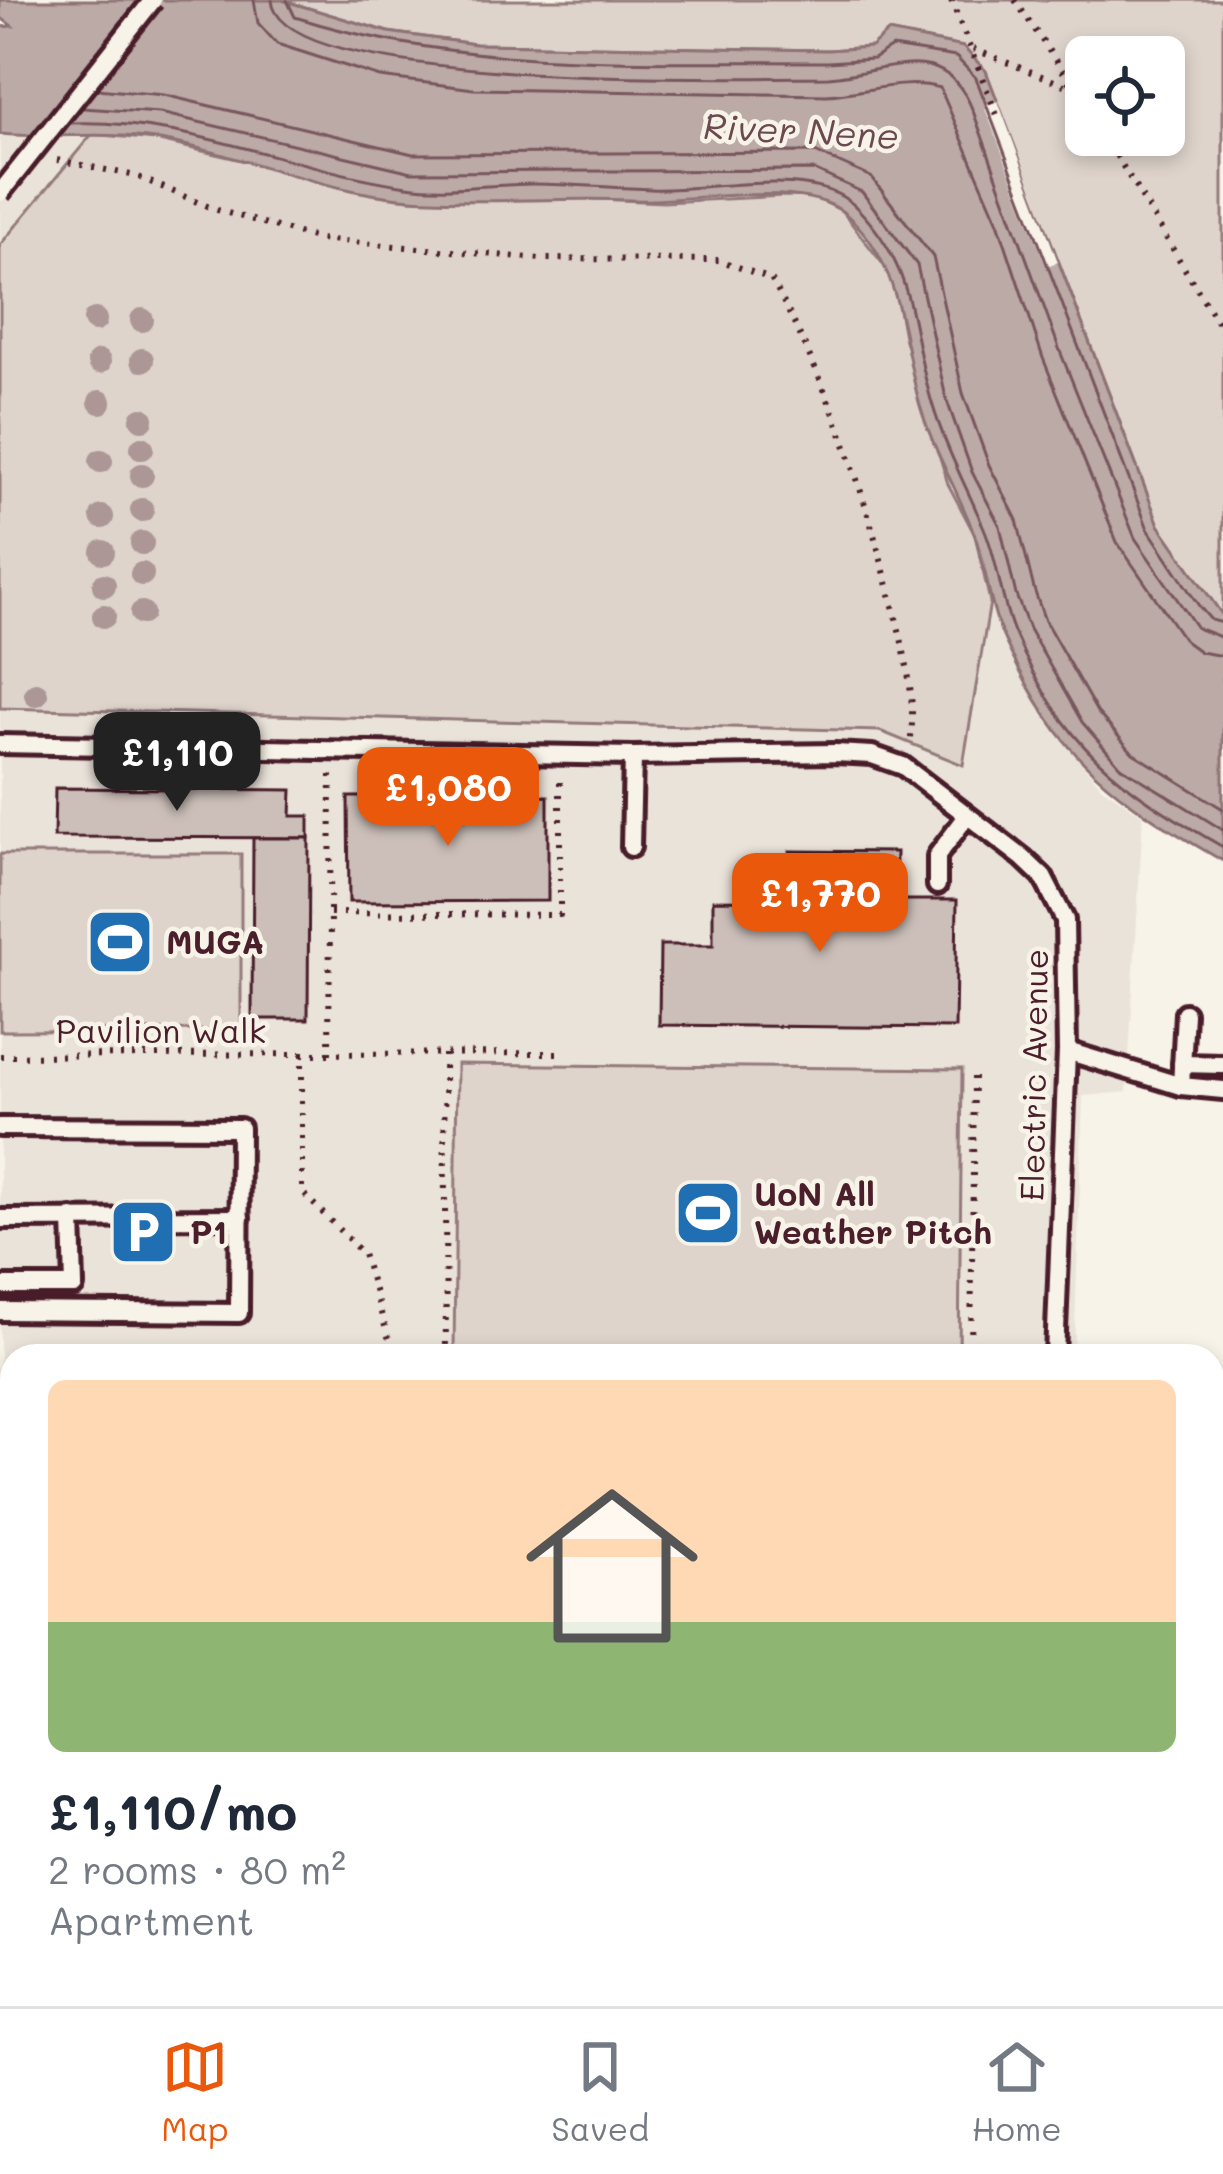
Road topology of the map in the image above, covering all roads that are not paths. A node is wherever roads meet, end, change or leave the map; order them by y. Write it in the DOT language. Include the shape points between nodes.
graph roads {
  1 [pos="153,0"];
  2 [pos="0,193"];
  3 [pos="0,744"];
  4 [pos="633,756"];
  5 [pos="967,816"];
  6 [pos="632,847"];
  7 [pos="937,885"];
  8 [pos="1185,1013"];
  9 [pos="1067,1051"];
  10 [pos="1182,1064"];
  11 [pos="1223,1065"];
  12 [pos="1181,1087"];
  13 [pos="1223,1090"];
  14 [pos="0,1127"];
  15 [pos="72,1218"];
  16 [pos="240,1218"];
  17 [pos="0,1219"];
  18 [pos="0,1286"];
  19 [pos="0,1311"];
  20 [pos="1055,1344"];
  1 -- 2 [label="lane, bridge"];
  3 -- 4 [label="lane, Electric Avenue"];
  4 -- 5 [label="lane, Electric Avenue" via="872,754 903,766"];
  4 -- 6 [label="lane"];
  5 -- 7 [label="lane" via="938,856"];
  5 -- 9 [label="lane, Electric Avenue" via="1023,858 1058,902 1068,939"];
  8 -- 10 [label="lane"];
  9 -- 12 [label="lane"];
  9 -- 20 [label="lane, Electric Avenue"];
  10 -- 11 [label="lane"];
  10 -- 12 [label="lane"];
  12 -- 13 [label="lane"];
  14 -- 16 [label="lane" via="240,1128"];
  15 -- 16 [label="lane"];
  15 -- 17 [label="lane"];
  15 -- 18 [label="lane" via="74,1286"];
  16 -- 19 [label="lane" via="239,1313"];
}
